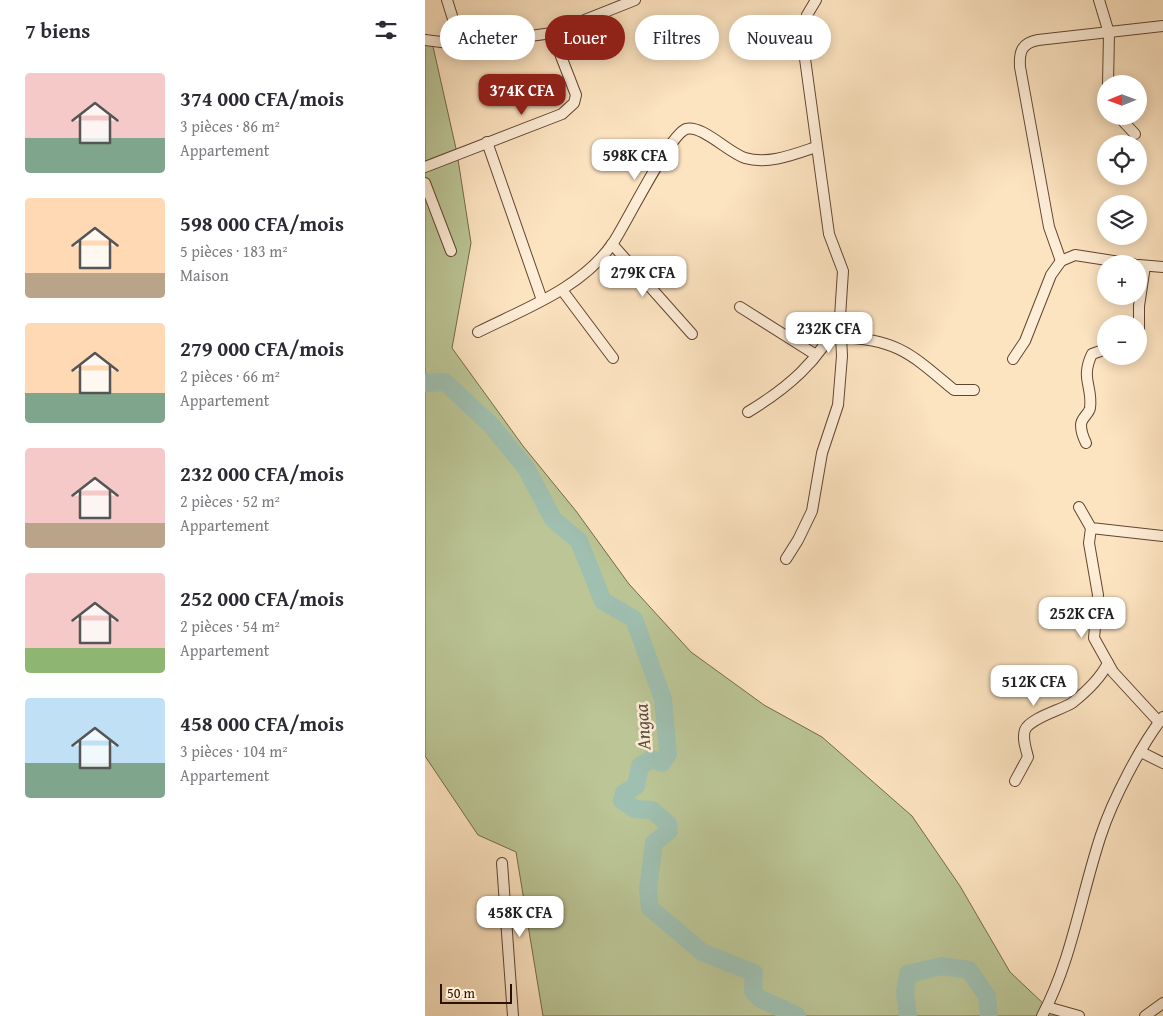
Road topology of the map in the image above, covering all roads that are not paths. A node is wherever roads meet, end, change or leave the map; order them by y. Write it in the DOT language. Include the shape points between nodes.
graph roads {
  1 [pos="447,0"];
  2 [pos="635,0"];
  3 [pos="816,0"];
  4 [pos="1099,0"];
  5 [pos="452,15"];
  6 [pos="597,15"];
  7 [pos="1163,26"];
  8 [pos="1109,33"];
  9 [pos="425,40"];
  10 [pos="440,42"];
  11 [pos="563,60"];
  12 [pos="1108,75"];
  13 [pos="1127,125"];
  14 [pos="1135,134"];
  15 [pos="487,142"];
  16 [pos="816,147"];
  17 [pos="425,167"];
  18 [pos="425,183"];
  19 [pos="612,244"];
  20 [pos="451,251"];
  21 [pos="1097,258"];
  22 [pos="1061,261"];
  23 [pos="1147,265"];
  24 [pos="1163,267"];
  25 [pos="563,290"];
  26 [pos="542,300"];
  27 [pos="740,307"];
  28 [pos="839,317"];
  29 [pos="479,332"];
  30 [pos="692,334"];
  31 [pos="839,337"];
  32 [pos="1097,352"];
  33 [pos="816,355"];
  34 [pos="613,358"];
  35 [pos="1013,359"];
  36 [pos="974,390"];
  37 [pos="748,412"];
  38 [pos="1086,443"];
  39 [pos="1079,507"];
  40 [pos="1091,528"];
  41 [pos="1163,536"];
  42 [pos="786,559"];
  43 [pos="1109,663"];
  44 [pos="1161,719"];
  45 [pos="1141,752"];
  46 [pos="1163,763"];
  47 [pos="1015,781"];
  48 [pos="502,863"];
  49 [pos="1163,1004"];
  50 [pos="1045,1011"];
  51 [pos="513,1016"];
  52 [pos="1079,1016"];
  53 [pos="1145,1016"];
  1 -- 5 [label="street"];
  2 -- 6 [label="street"];
  3 -- 16 [label="street" via="807,15 803,44"];
  4 -- 8 [label="street"];
  7 -- 8 [label="street"];
  8 -- 12 [label="street"];
  8 -- 22 [label="street" via="1027,42 1021,49 1020,67 1049,227"];
  9 -- 10 [label="street"];
  11 -- 15 [label="street" via="577,95 574,103 562,114"];
  13 -- 14 [label="street"];
  15 -- 17 [label="street"];
  15 -- 26 [label="street"];
  16 -- 19 [label="street" via="777,158 747,159 697,129 684,130 662,158"];
  16 -- 28 [label="street" via="829,234 843,270"];
  18 -- 20 [label="street"];
  19 -- 25 [label="street" via="571,286"];
  19 -- 30 [label="street"];
  21 -- 22 [label="street" via="1075,254"];
  22 -- 35 [label="street" via="1051,275 1025,341"];
  23 -- 24 [label="street"];
  25 -- 26 [label="street"];
  25 -- 34 [label="street"];
  26 -- 29 [label="street"];
  27 -- 33 [label="street"];
  28 -- 31 [label="street"];
  28 -- 33 [label="street" via="830,337"];
  31 -- 36 [label="street" via="893,345 916,358 954,390"];
  31 -- 42 [label="street" via="842,356 838,405 822,453 812,511"];
  32 -- 38 [label="street" via="1092,354 1087,368 1090,410 1081,421"];
  33 -- 37 [label="street" via="777,394"];
  39 -- 40 [label="street"];
  40 -- 41 [label="street"];
  40 -- 43 [label="street" via="1089,543 1098,595 1094,638"];
  43 -- 44 [label="street" via="1129,690"];
  43 -- 47 [label="street" via="1098,680 1072,702 1025,729 1028,757"];
  44 -- 45 [label="street"];
  45 -- 46 [label="street"];
  45 -- 50 [label="street" via="1117,794 1101,834 1057,984"];
  48 -- 51 [label="street"];
  49 -- 53 [label="street"];
  50 -- 52 [label="street"];
}
